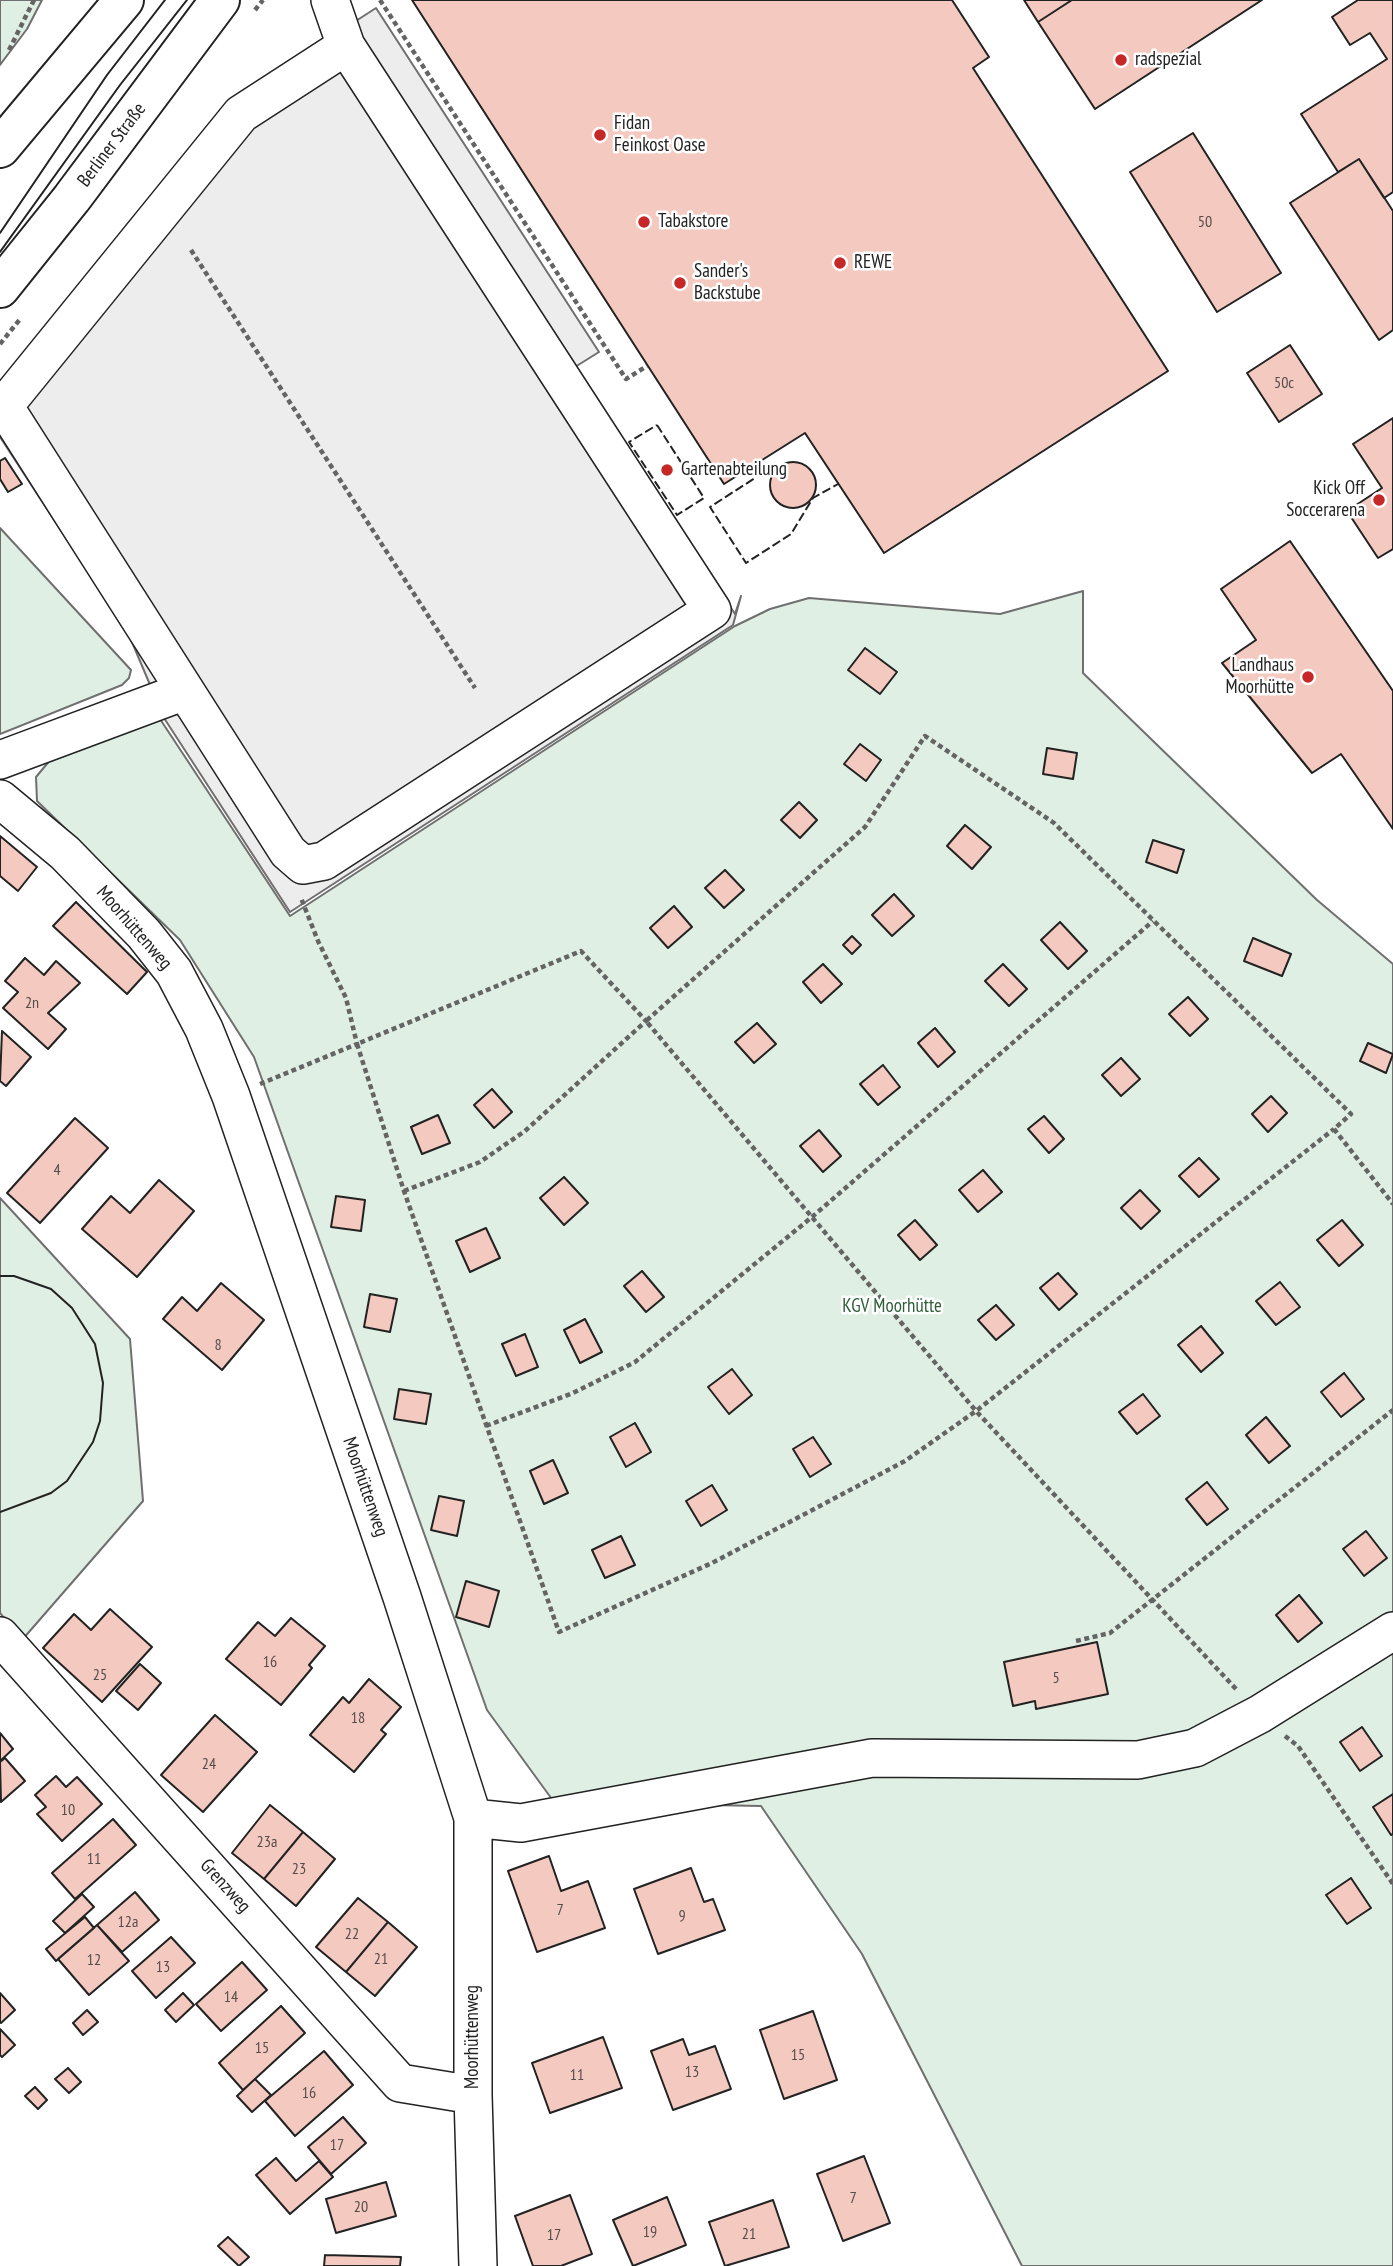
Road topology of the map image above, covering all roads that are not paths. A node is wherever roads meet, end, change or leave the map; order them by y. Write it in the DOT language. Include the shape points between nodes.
graph roads {
  1 [pos="124,0"];
  2 [pos="220,0"];
  3 [pos="330,0"];
  4 [pos="346,46"];
  5 [pos="0,148"];
  6 [pos="0,288"];
  7 [pos="186,691"];
  8 [pos="0,760"];
  9 [pos="0,799"];
  10 [pos="1393,1631"];
  11 [pos="0,1636"];
  12 [pos="473,1818"];
  13 [pos="473,2095"];
  14 [pos="478,2266"];
  1 -- 5 [label="main road"];
  2 -- 6 [label="main road, Berliner Straße"];
  3 -- 4 [label="street"];
  4 -- 7 [label="street" via="241,114 4,406"];
  4 -- 7 [label="street" via="712,610 324,861 303,865 288,852"];
  7 -- 8 [label="street"];
  9 -- 12 [label="street, Moorhüttenweg" via="90,878 144,934 174,972 204,1029 402,1597"];
  10 -- 12 [label="street" via="1260,1714 1195,1748 1138,1760 872,1758 522,1823"];
  11 -- 13 [label="street, Grenzweg" via="400,2082"];
  12 -- 13 [label="street, Moorhüttenweg"];
  13 -- 14 [label="street, Moorhüttenweg"];
}
